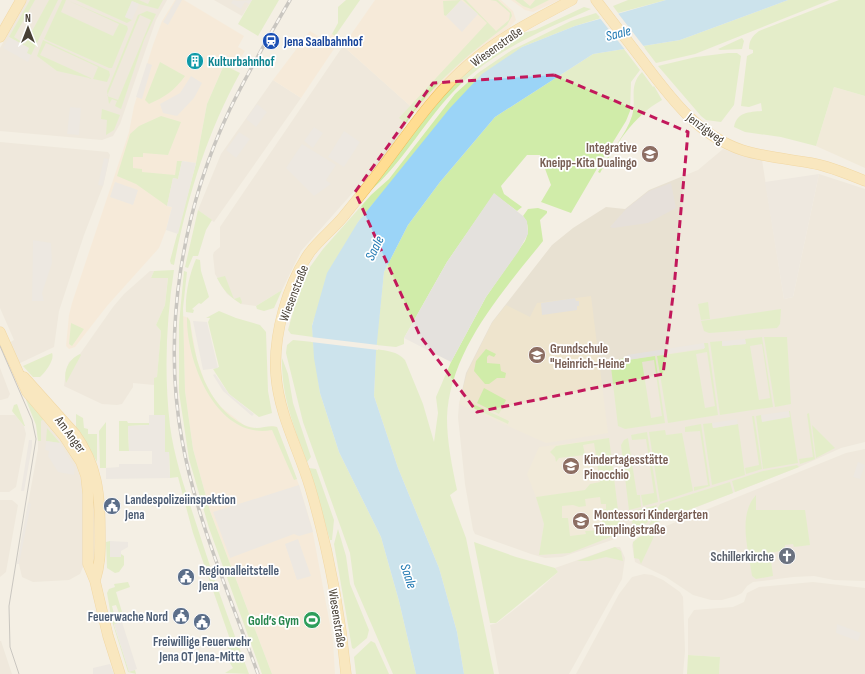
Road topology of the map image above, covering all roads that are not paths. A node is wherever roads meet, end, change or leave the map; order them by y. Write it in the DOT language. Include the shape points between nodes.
graph roads {
  1 [pos="21,0"];
  2 [pos="572,0"];
  3 [pos="598,2"];
  4 [pos="0,37"];
  5 [pos="865,182"];
  6 [pos="0,332"];
  7 [pos="45,407"];
  8 [pos="95,581"];
  9 [pos="346,673"];
  10 [pos="120,674"];
  1 -- 4 [label="main road"];
  2 -- 9 [label="main road, Wiesenstraße" via="503,38 446,85 421,113 344,216 310,252 298,274 283,313 277,349 277,388 322,531 334,586"];
  3 -- 5 [label="main road, Jenzigweg" via="663,88 712,136 752,153 831,168"];
  6 -- 7 [label="main road" via="27,392"];
  7 -- 8 [label="main road, Am Anger" via="81,462 86,476 88,564"];
  7 -- 8 [label="main road, Am Anger" via="82,444 98,483 100,564"];
  8 -- 10 [label="main road, Am Anger" via="103,621"];
}
